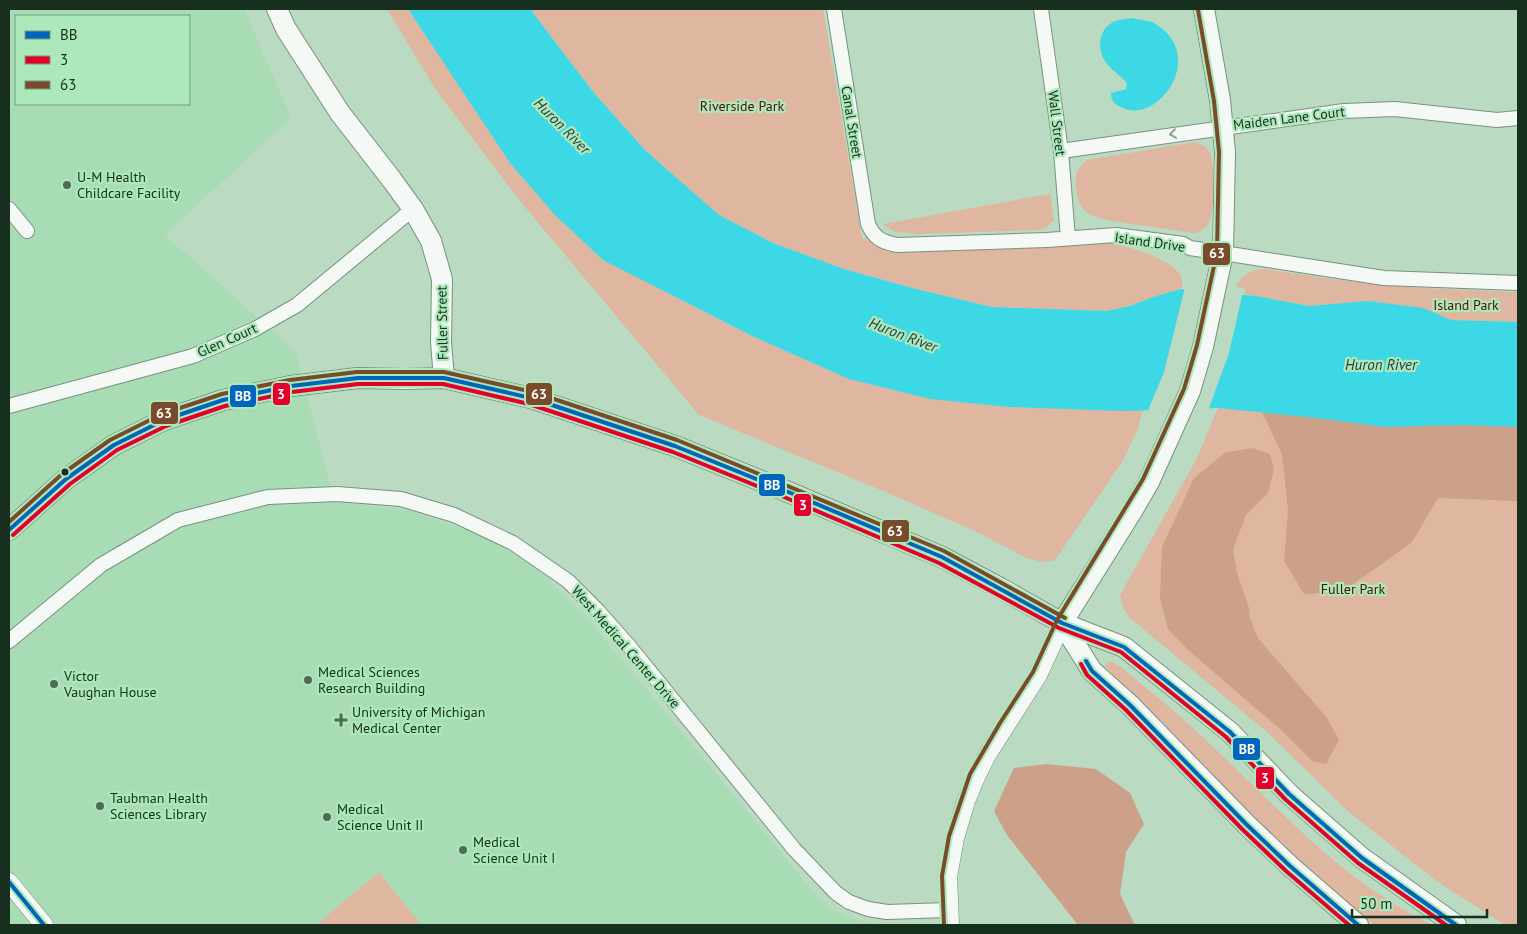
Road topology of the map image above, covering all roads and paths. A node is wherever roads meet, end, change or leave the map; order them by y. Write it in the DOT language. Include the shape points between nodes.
graph roads {
  1 [pos="277,9"];
  2 [pos="834,9"];
  3 [pos="1041,9"];
  4 [pos="1204,9"];
  5 [pos="1518,118"];
  6 [pos="1222,127"];
  7 [pos="1061,151"];
  8 [pos="9,209"];
  9 [pos="413,209"];
  10 [pos="27,231"];
  11 [pos="873,234"];
  12 [pos="1068,238"];
  13 [pos="1223,253"];
  14 [pos="1518,283"];
  15 [pos="444,378"];
  16 [pos="9,406"];
  17 [pos="9,530"];
  18 [pos="1062,623"];
  19 [pos="9,640"];
  20 [pos="9,882"];
  21 [pos="949,918"];
  22 [pos="44,925"];
  23 [pos="1358,925"];
  24 [pos="1456,925"];
  1 -- 9 [label="main road, Fuller Street" via="286,29 340,113"];
  2 -- 11 [label="street, Canal Street" via="868,224"];
  3 -- 7 [label="street, Wall Street"];
  4 -- 6 [label="main road"];
  5 -- 6 [label="street, Maiden Lane Court" via="1497,120 1387,110 1344,111"];
  6 -- 7 [label="street, Maiden Lane Court, one-way"];
  6 -- 13 [label="main road" via="1225,152"];
  7 -- 12 [label="street, Wall Street"];
  8 -- 10 [label="street"];
  9 -- 15 [label="main road, Fuller Street" via="431,240 442,279"];
  9 -- 16 [label="street, Glen Court" via="297,305 261,326 193,356"];
  11 -- 12 [label="street, Island Drive" via="884,242 897,245"];
  12 -- 13 [label="street, Island Drive" via="1116,235"];
  13 -- 14 [label="street, Island Drive" via="1384,278"];
  13 -- 18 [label="main road" via="1203,348 1190,391 1150,482"];
  15 -- 17 [label="main road" via="358,378 291,386 223,400 164,420 114,445 66,479"];
  15 -- 18 [label="main road, Fuller Street" via="531,398 675,446 942,557"];
  18 -- 21 [label="street" via="1038,675 988,755 966,801 948,877"];
  18 -- 23 [label="main road" via="1092,671 1290,866"];
  18 -- 24 [label="main road, Fuller Street" via="1124,647 1230,732 1289,794 1362,858"];
  19 -- 21 [label="street, West Medical Center Drive" via="101,564 178,520 268,496 337,494 401,499 454,515 513,542 568,581 629,646 794,849 842,897 868,910"];
  20 -- 22 [label="street"];
}
